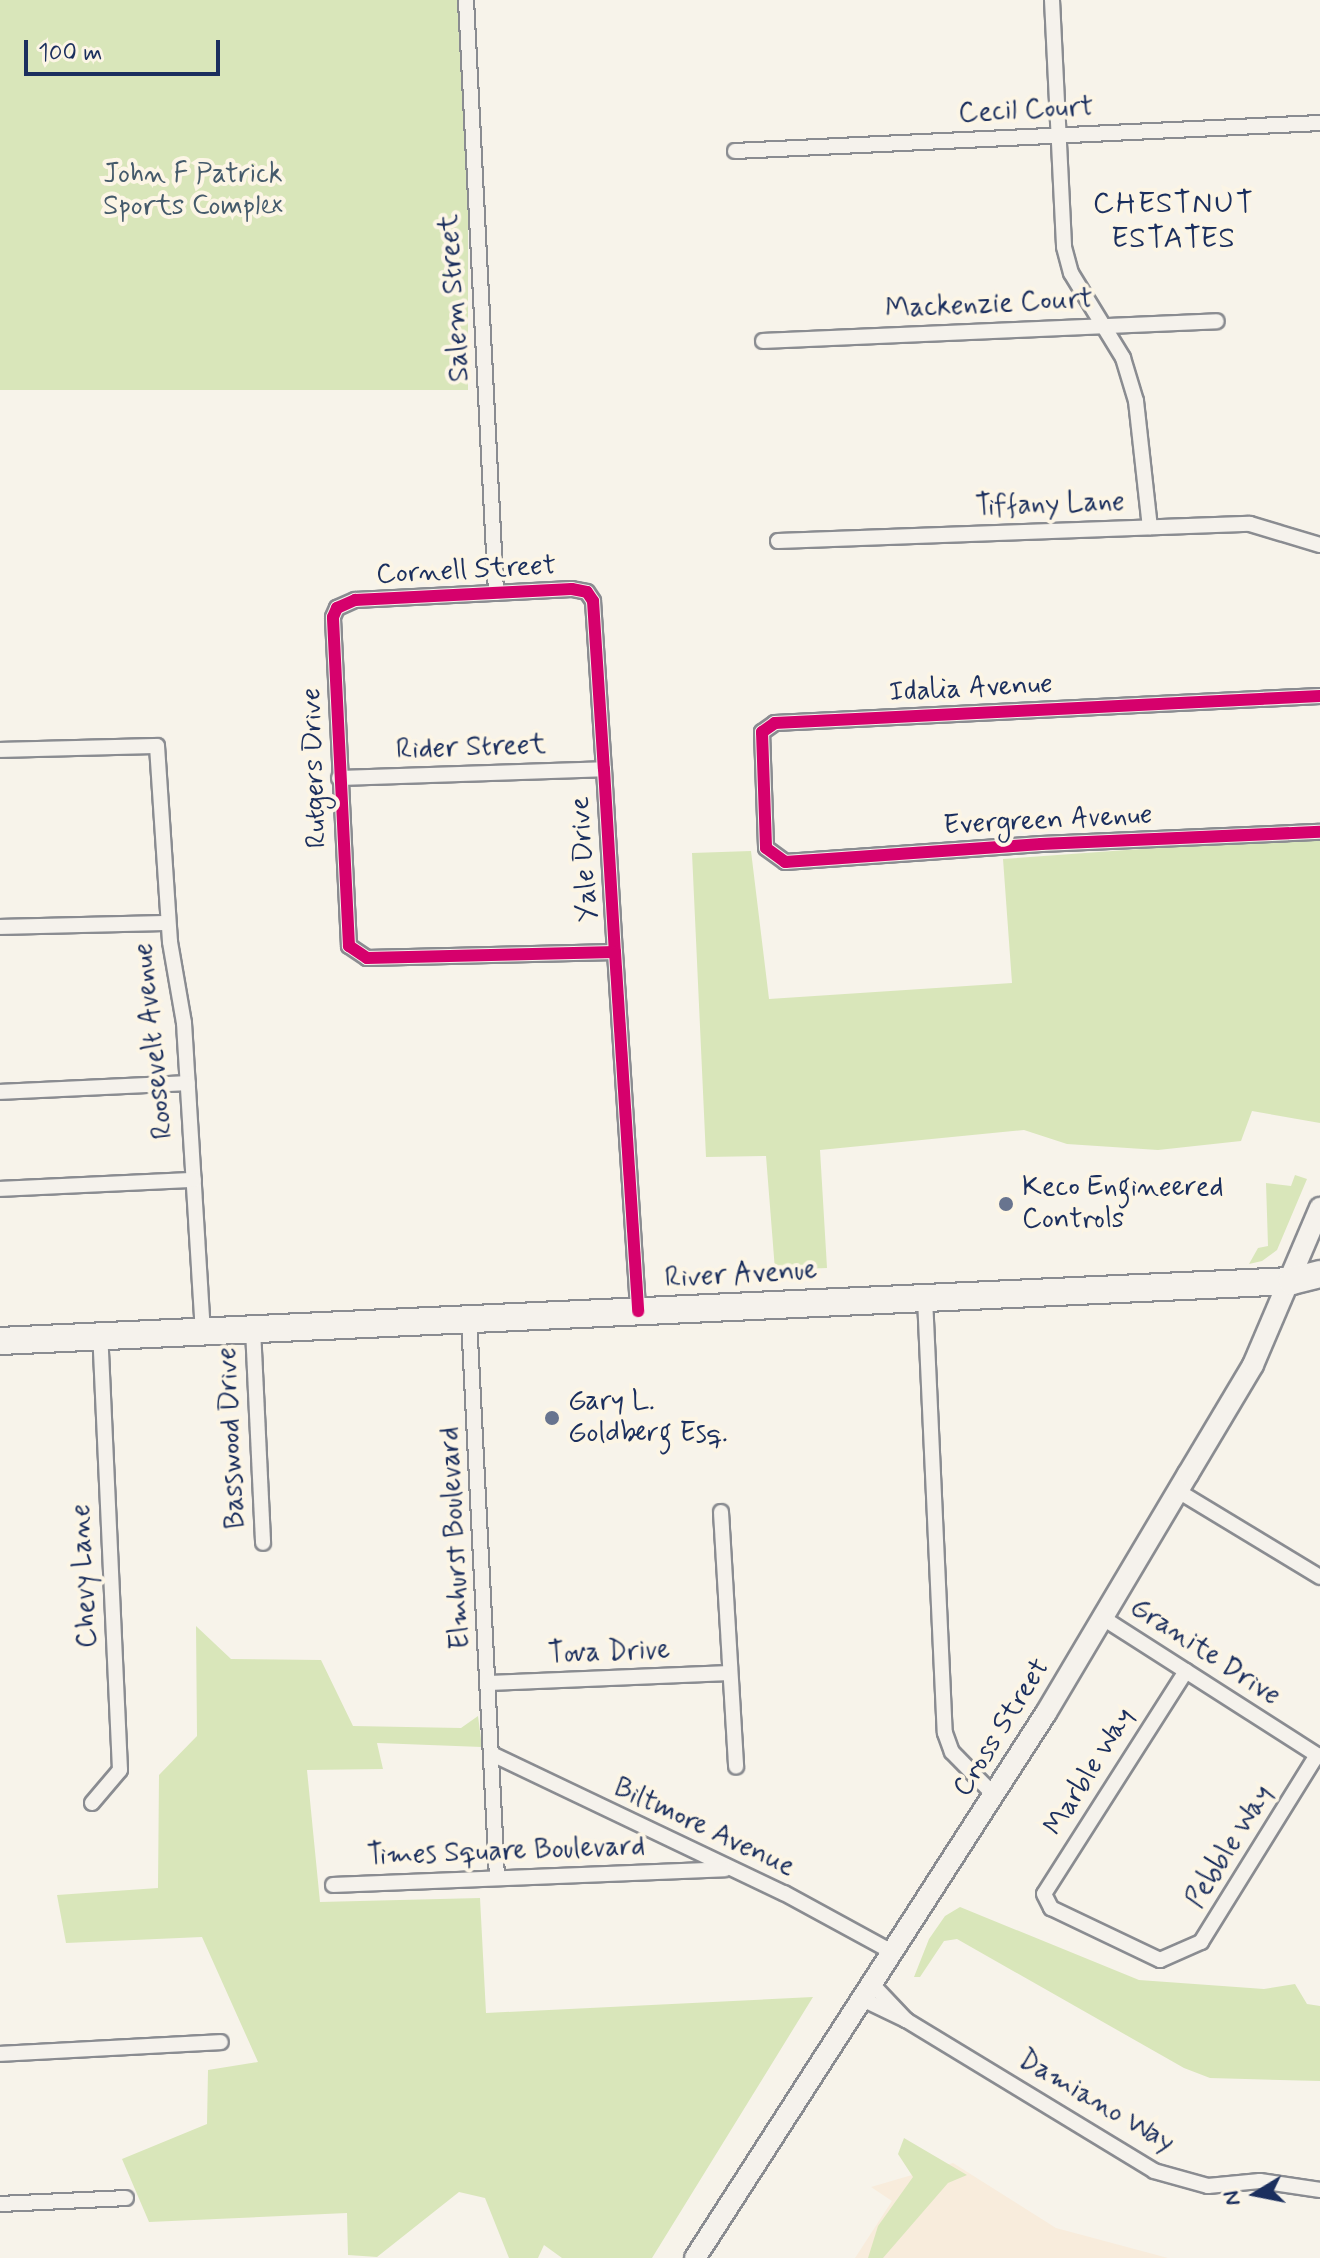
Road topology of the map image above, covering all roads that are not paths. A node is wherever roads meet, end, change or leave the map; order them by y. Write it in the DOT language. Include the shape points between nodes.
graph roads {
  1 [pos="466,0"];
  2 [pos="1052,0"];
  3 [pos="1320,123"];
  4 [pos="1058,135"];
  5 [pos="735,151"];
  6 [pos="1217,321"];
  7 [pos="1103,326"];
  8 [pos="763,341"];
  9 [pos="1150,527"];
  10 [pos="778,541"];
  11 [pos="1320,545"];
  12 [pos="496,593"];
  13 [pos="590,597"];
  14 [pos="343,604"];
  15 [pos="1320,696"];
  16 [pos="0,750"];
  17 [pos="604,769"];
  18 [pos="339,778"];
  19 [pos="1320,832"];
  20 [pos="781,859"];
  21 [pos="168,923"];
  22 [pos="0,927"];
  23 [pos="615,952"];
  24 [pos="188,1083"];
  25 [pos="0,1092"];
  26 [pos="194,1180"];
  27 [pos="0,1189"];
  28 [pos="1320,1208"];
  29 [pos="1320,1274"];
  30 [pos="1292,1281"];
  31 [pos="1320,1285"];
  32 [pos="925,1298"];
  33 [pos="638,1311"];
  34 [pos="469,1319"];
  35 [pos="253,1329"];
  36 [pos="203,1331"];
  37 [pos="100,1336"];
  38 [pos="0,1341"];
  39 [pos="1178,1491"];
  40 [pos="721,1512"];
  41 [pos="263,1543"];
  42 [pos="1320,1577"];
  43 [pos="1103,1618"];
  44 [pos="1186,1671"];
  45 [pos="729,1673"];
  46 [pos="490,1683"];
  47 [pos="492,1754"];
  48 [pos="1318,1756"];
  49 [pos="736,1767"];
  50 [pos="993,1794"];
  51 [pos="92,1803"];
  52 [pos="729,1869"];
  53 [pos="497,1877"];
  54 [pos="333,1885"];
  55 [pos="1048,1902"];
  56 [pos="892,1952"];
  57 [pos="867,1992"];
  58 [pos="221,2042"];
  59 [pos="0,2054"];
  60 [pos="1320,2190"];
  61 [pos="126,2198"];
  62 [pos="0,2204"];
  63 [pos="695,2258"];
  1 -- 12 [label="street, Salem Street"];
  2 -- 4 [label="street"];
  3 -- 4 [label="street, Cecil Court"];
  4 -- 5 [label="street, Cecil Court"];
  4 -- 7 [label="street" via="1064,247 1071,273"];
  6 -- 7 [label="street, Mackenzie Court"];
  7 -- 8 [label="street, Mackenzie Court"];
  7 -- 9 [label="street" via="1123,358 1136,401"];
  9 -- 10 [label="street, Tiffany Lane"];
  9 -- 11 [label="street, Tiffany Lane" via="1250,524"];
  12 -- 13 [label="street, Cornell Street" via="572,589"];
  12 -- 14 [label="street, Cornell Street"];
  13 -- 17 [label="street, Yale Drive"];
  14 -- 18 [label="street, Rutgers Drive" via="333,617"];
  15 -- 20 [label="street, Idalia Avenue" via="775,723 762,732 762,816 766,848"];
  16 -- 21 [label="street, Roosevelt Avenue" via="157,746"];
  17 -- 18 [label="street, Rider Street"];
  17 -- 23 [label="street, Yale Drive"];
  18 -- 23 [label="street, Rutgers Drive" via="346,934 349,946 367,958"];
  19 -- 20 [label="street, Evergreen Avenue"];
  21 -- 22 [label="street"];
  21 -- 24 [label="street, Roosevelt Avenue"];
  23 -- 33 [label="street, Yale Drive"];
  24 -- 25 [label="street"];
  24 -- 26 [label="street, Roosevelt Avenue"];
  26 -- 27 [label="street"];
  26 -- 36 [label="street, Roosevelt Avenue"];
  28 -- 30 [label="main road, Cross Street"];
  29 -- 30 [label="highway, River Avenue"];
  30 -- 31 [label="highway, River Avenue"];
  30 -- 32 [label="highway, River Avenue"];
  30 -- 39 [label="main road, Cross Street" via="1253,1365"];
  32 -- 33 [label="highway, River Avenue"];
  32 -- 50 [label="street" via="945,1733 952,1752"];
  33 -- 34 [label="highway, River Avenue"];
  34 -- 35 [label="highway, River Avenue"];
  34 -- 46 [label="street, Elmhurst Boulevard"];
  35 -- 36 [label="highway, River Avenue"];
  35 -- 41 [label="street, Basswood Drive"];
  36 -- 37 [label="highway, River Avenue"];
  37 -- 38 [label="highway, River Avenue"];
  37 -- 51 [label="street, Chevy Lane" via="120,1770"];
  39 -- 42 [label="street"];
  39 -- 43 [label="main road, Cross Street"];
  40 -- 45 [label="street"];
  43 -- 44 [label="street, Granite Drive"];
  43 -- 50 [label="main road, Cross Street"];
  44 -- 48 [label="street, Granite Drive"];
  44 -- 55 [label="street, Marble Way" via="1044,1894"];
  45 -- 46 [label="street, Tova Drive"];
  45 -- 49 [label="street"];
  46 -- 47 [label="street, Elmhurst Boulevard"];
  47 -- 52 [label="street, Biltmore Avenue"];
  47 -- 53 [label="street, Elmhurst Boulevard"];
  48 -- 55 [label="street, Pebble Way" via="1201,1942 1160,1960"];
  50 -- 56 [label="main road, Cross Street"];
  52 -- 53 [label="street, Times Square Boulevard"];
  52 -- 56 [label="street, Biltmore Avenue"];
  53 -- 54 [label="street, Times Square Boulevard"];
  56 -- 57 [label="main road, Cross Street"];
  57 -- 60 [label="street, Damiano Way" via="1154,2171 1208,2186 1260,2181"];
  57 -- 63 [label="main road, Cross Street"];
  58 -- 59 [label="street"];
  61 -- 62 [label="street"];
}
